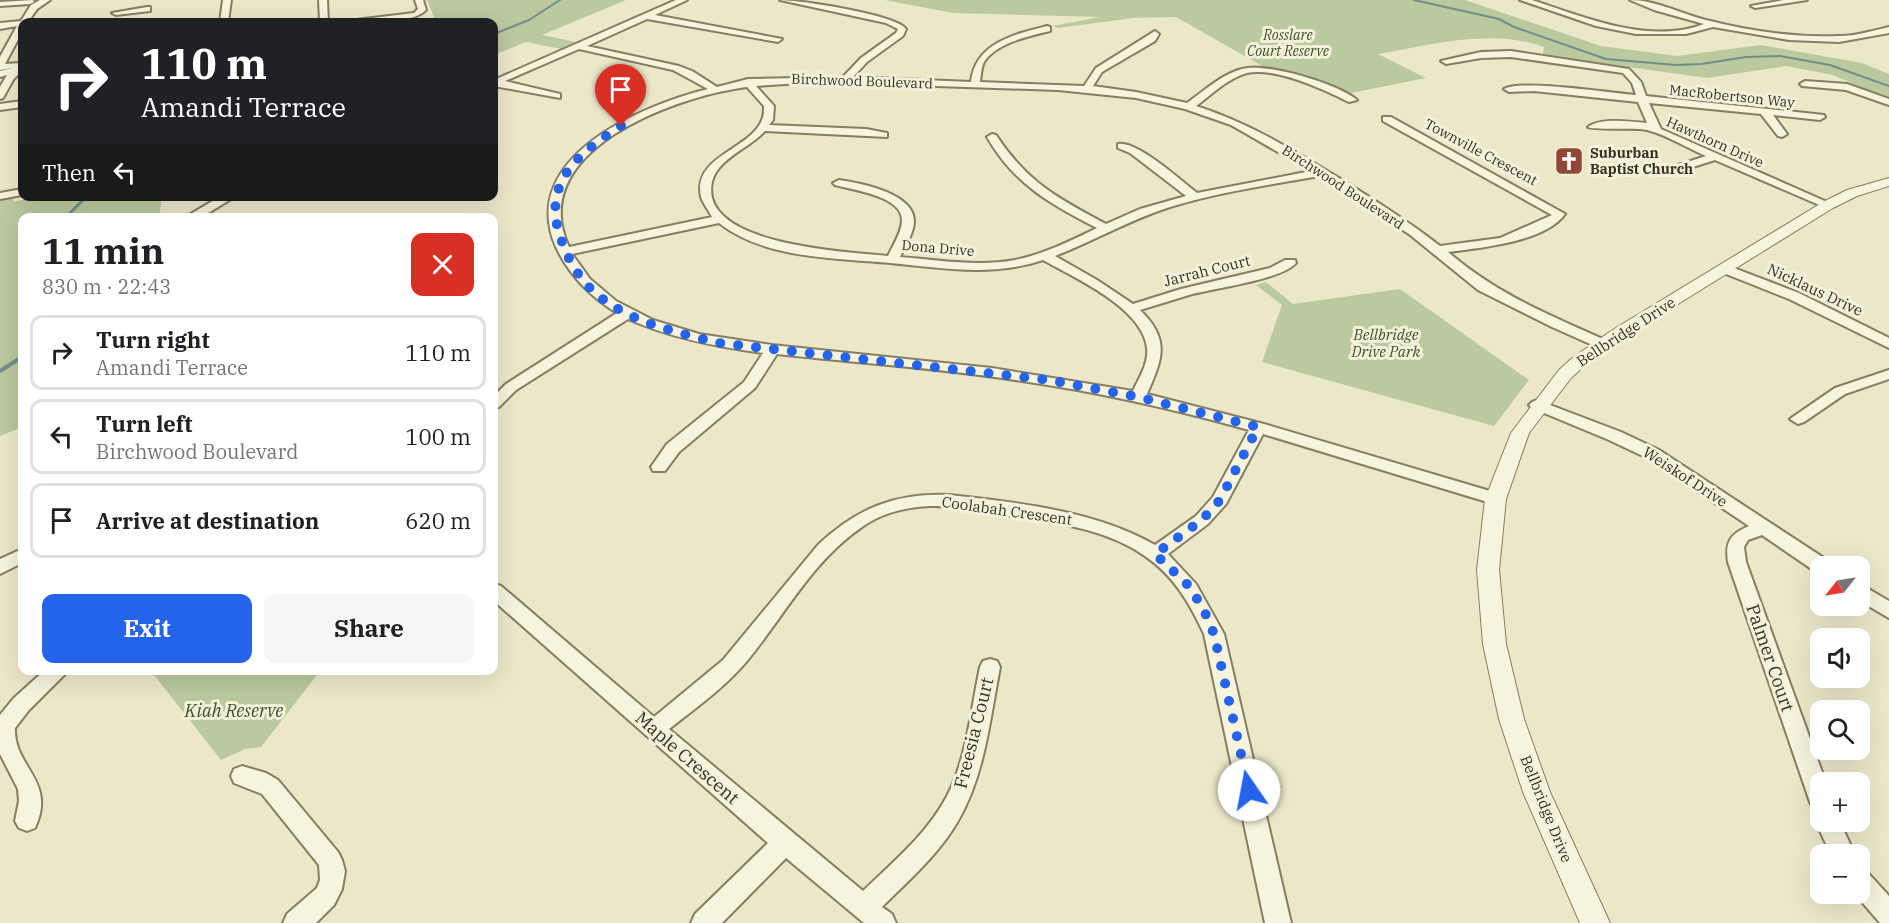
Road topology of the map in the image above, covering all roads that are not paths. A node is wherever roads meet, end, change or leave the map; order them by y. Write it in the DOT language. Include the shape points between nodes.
graph roads {
  1 [pos="46,0"];
  2 [pos="225,0"];
  3 [pos="323,0"];
  4 [pos="419,0"];
  5 [pos="683,0"];
  6 [pos="783,0"];
  7 [pos="1524,0"];
  8 [pos="1634,0"];
  9 [pos="1803,0"];
  10 [pos="29,2"];
  11 [pos="4,3"];
  12 [pos="1755,6"];
  13 [pos="147,9"];
  14 [pos="128,12"];
  15 [pos="116,13"];
  16 [pos="646,16"];
  17 [pos="25,18"];
  18 [pos="125,18"];
  19 [pos="224,18"];
  20 [pos="324,18"];
  21 [pos="390,18"];
  22 [pos="18,24"];
  23 [pos="1713,24"];
  24 [pos="0,26"];
  25 [pos="1047,30"];
  26 [pos="1889,30"];
  27 [pos="18,32"];
  28 [pos="1155,34"];
  29 [pos="778,39"];
  30 [pos="577,46"];
  31 [pos="1436,56"];
  32 [pos="13,66"];
  33 [pos="4,76"];
  34 [pos="847,78"];
  35 [pos="498,81"];
  36 [pos="748,82"];
  37 [pos="498,84"];
  38 [pos="1805,84"];
  39 [pos="975,85"];
  40 [pos="713,88"];
  41 [pos="1087,89"];
  42 [pos="1509,89"];
  43 [pos="0,96"];
  44 [pos="556,96"];
  45 [pos="1352,100"];
  46 [pos="1642,100"];
  47 [pos="1889,102"];
  48 [pos="18,105"];
  49 [pos="1189,106"];
  50 [pos="0,107"];
  51 [pos="1765,112"];
  52 [pos="1820,117"];
  53 [pos="1388,119"];
  54 [pos="1593,127"];
  55 [pos="1653,127"];
  56 [pos="762,129"];
  57 [pos="1782,134"];
  58 [pos="883,135"];
  59 [pos="992,137"];
  60 [pos="1122,146"];
  61 [pos="1714,157"];
  62 [pos="1673,170"];
  63 [pos="1321,172"];
  64 [pos="1889,182"];
  65 [pos="839,183"];
  66 [pos="0,196"];
  67 [pos="18,196"];
  68 [pos="1195,197"];
  69 [pos="222,201"];
  70 [pos="1828,205"];
  71 [pos="199,213"];
  72 [pos="1559,214"];
  73 [pos="1572,216"];
  74 [pos="722,219"];
  75 [pos="1107,228"];
  76 [pos="1437,250"];
  77 [pos="565,252"];
  78 [pos="1045,256"];
  79 [pos="893,259"];
  80 [pos="1290,263"];
  81 [pos="1726,269"];
  82 [pos="1130,309"];
  83 [pos="627,313"];
  84 [pos="1602,344"];
  85 [pos="1889,344"];
  86 [pos="773,350"];
  87 [pos="1889,374"];
  88 [pos="1138,397"];
  89 [pos="498,400"];
  90 [pos="1537,405"];
  91 [pos="1798,419"];
  92 [pos="1258,427"];
  93 [pos="659,467"];
  94 [pos="1494,498"];
  95 [pos="1763,527"];
  96 [pos="1155,554"];
  97 [pos="18,557"];
  98 [pos="1810,558"];
  99 [pos="0,567"];
  100 [pos="498,594"];
  101 [pos="1870,598"];
  102 [pos="1889,611"];
  103 [pos="990,667"];
  104 [pos="54,675"];
  105 [pos="654,729"];
  106 [pos="1810,772"];
  107 [pos="242,776"];
  108 [pos="27,821"];
  109 [pos="785,843"];
  110 [pos="1870,893"];
  111 [pos="865,908"];
  112 [pos="1889,915"];
  113 [pos="296,923"];
  114 [pos="704,923"];
  115 [pos="883,923"];
  116 [pos="1278,923"];
  117 [pos="1595,923"];
  1 -- 10 [label="street"];
  2 -- 19 [label="street"];
  3 -- 20 [label="street"];
  4 -- 21 [label="street" via="422,10 416,15"];
  5 -- 16 [label="street"];
  6 -- 34 [label="street" via="900,26 900,34"];
  7 -- 23 [label="street" via="1637,33 1686,32"];
  8 -- 23 [label="street"];
  9 -- 12 [label="street"];
  10 -- 11 [label="street"];
  10 -- 17 [label="street"];
  13 -- 14 [label="street"];
  14 -- 15 [label="street"];
  14 -- 18 [label="street"];
  16 -- 29 [label="street"];
  16 -- 30 [label="street"];
  22 -- 24 [label="street"];
  23 -- 26 [label="street" via="1810,39 1842,39"];
  25 -- 39 [label="street" via="1022,36 981,59"];
  27 -- 32 [label="street" via="4,55"];
  28 -- 41 [label="street" via="1099,70"];
  30 -- 35 [label="street"];
  30 -- 40 [label="street" via="676,68"];
  31 -- 46 [label="street, Hawthorn Drive" via="1451,63 1481,55 1511,54 1623,69 1631,74"];
  32 -- 33 [label="street"];
  33 -- 43 [label="street"];
  34 -- 36 [label="street, Birchwood Boulevard"];
  34 -- 39 [label="street, Birchwood Boulevard"];
  36 -- 40 [label="street, Birchwood Boulevard"];
  36 -- 56 [label="street" via="769,106 768,121"];
  37 -- 44 [label="street"];
  38 -- 47 [label="street" via="1847,87"];
  39 -- 41 [label="street, Birchwood Boulevard"];
  40 -- 77 [label="street, Birchwood Boulevard" via="648,111 580,155 559,184 554,202 554,219"];
  41 -- 49 [label="street, Birchwood Boulevard"];
  42 -- 46 [label="street, MacRobertson Way" via="1534,88"];
  45 -- 49 [label="street" via="1320,86 1255,70 1240,73"];
  46 -- 51 [label="street, MacRobertson Way"];
  46 -- 55 [label="street, Hawthorn Drive"];
  48 -- 50 [label="street"];
  49 -- 63 [label="street, Birchwood Boulevard" via="1263,135"];
  51 -- 52 [label="street, MacRobertson Way"];
  51 -- 57 [label="street"];
  53 -- 72 [label="street, Townville Crescent"];
  54 -- 55 [label="street"];
  55 -- 61 [label="street, Hawthorn Drive"];
  56 -- 58 [label="street"];
  56 -- 74 [label="street, Dona Drive" via="722,159 707,182 709,203"];
  59 -- 75 [label="street" via="1003,157 1034,187"];
  60 -- 68 [label="street"];
  61 -- 62 [label="street"];
  61 -- 70 [label="street, Hawthorn Drive"];
  63 -- 68 [label="street, Dona Drive"];
  63 -- 76 [label="street, Birchwood Boulevard"];
  64 -- 70 [label="street, Bellbridge Drive"];
  65 -- 79 [label="street" via="891,198 904,208 908,221"];
  66 -- 67 [label="street"];
  68 -- 75 [label="street, Dona Drive"];
  69 -- 71 [label="street"];
  70 -- 81 [label="street, Bellbridge Drive"];
  72 -- 73 [label="street, Townville Crescent"];
  72 -- 76 [label="street" via="1517,237"];
  74 -- 77 [label="street"];
  74 -- 79 [label="street, Dona Drive" via="742,233 784,248"];
  75 -- 78 [label="street, Dona Drive"];
  76 -- 84 [label="street, Birchwood Boulevard" via="1461,272 1500,297"];
  77 -- 83 [label="street, Birchwood Boulevard" via="574,269 601,298"];
  78 -- 79 [label="street, Dona Drive" via="989,267"];
  78 -- 82 [label="street"];
  80 -- 82 [label="street, Jarrah Court" via="1274,271"];
  81 -- 84 [label="street, Bellbridge Drive"];
  81 -- 85 [label="street, Nicklaus Drive" via="1810,304"];
  82 -- 88 [label="street" via="1150,329 1155,349"];
  83 -- 86 [label="street, Birchwood Boulevard" via="719,343"];
  83 -- 89 [label="street" via="511,387"];
  84 -- 90 [label="street, Bellbridge Drive" via="1565,374"];
  86 -- 88 [label="street, Birchwood Boulevard" via="1007,374"];
  86 -- 93 [label="street" via="750,385 672,448"];
  87 -- 91 [label="street" via="1840,391"];
  88 -- 92 [label="street, Birchwood Boulevard"];
  90 -- 94 [label="street, Bellbridge Drive" via="1519,430"];
  90 -- 95 [label="street, Weiskof Drive" via="1653,454"];
  92 -- 94 [label="street, Birchwood Boulevard"];
  92 -- 96 [label="street" via="1220,500 1202,520"];
  94 -- 117 [label="street, Bellbridge Drive" via="1487,584 1495,649 1515,730 1545,815"];
  95 -- 98 [label="street, Weiskof Drive"];
  95 -- 106 [label="street, Palmer Court" via="1742,536 1735,547 1737,562"];
  96 -- 105 [label="street, Coolabah Crescent" via="1112,531 1070,518 952,501 921,501 877,511 839,534 739,657"];
  96 -- 116 [label="street, Coolabah Crescent" via="1188,585 1214,634"];
  97 -- 99 [label="street"];
  100 -- 105 [label="street, Maple Crescent"];
  101 -- 102 [label="street"];
  103 -- 111 [label="street, Freesia Court" via="957,800 936,832"];
  104 -- 108 [label="street" via="2,729 2,741 30,790"];
  105 -- 109 [label="street, Maple Crescent"];
  107 -- 113 [label="street" via="270,787 330,860 334,872 332,888"];
  109 -- 111 [label="street, Maple Crescent"];
  109 -- 114 [label="street"];
  110 -- 112 [label="street"];
  111 -- 115 [label="street, Maple Crescent"];
}
